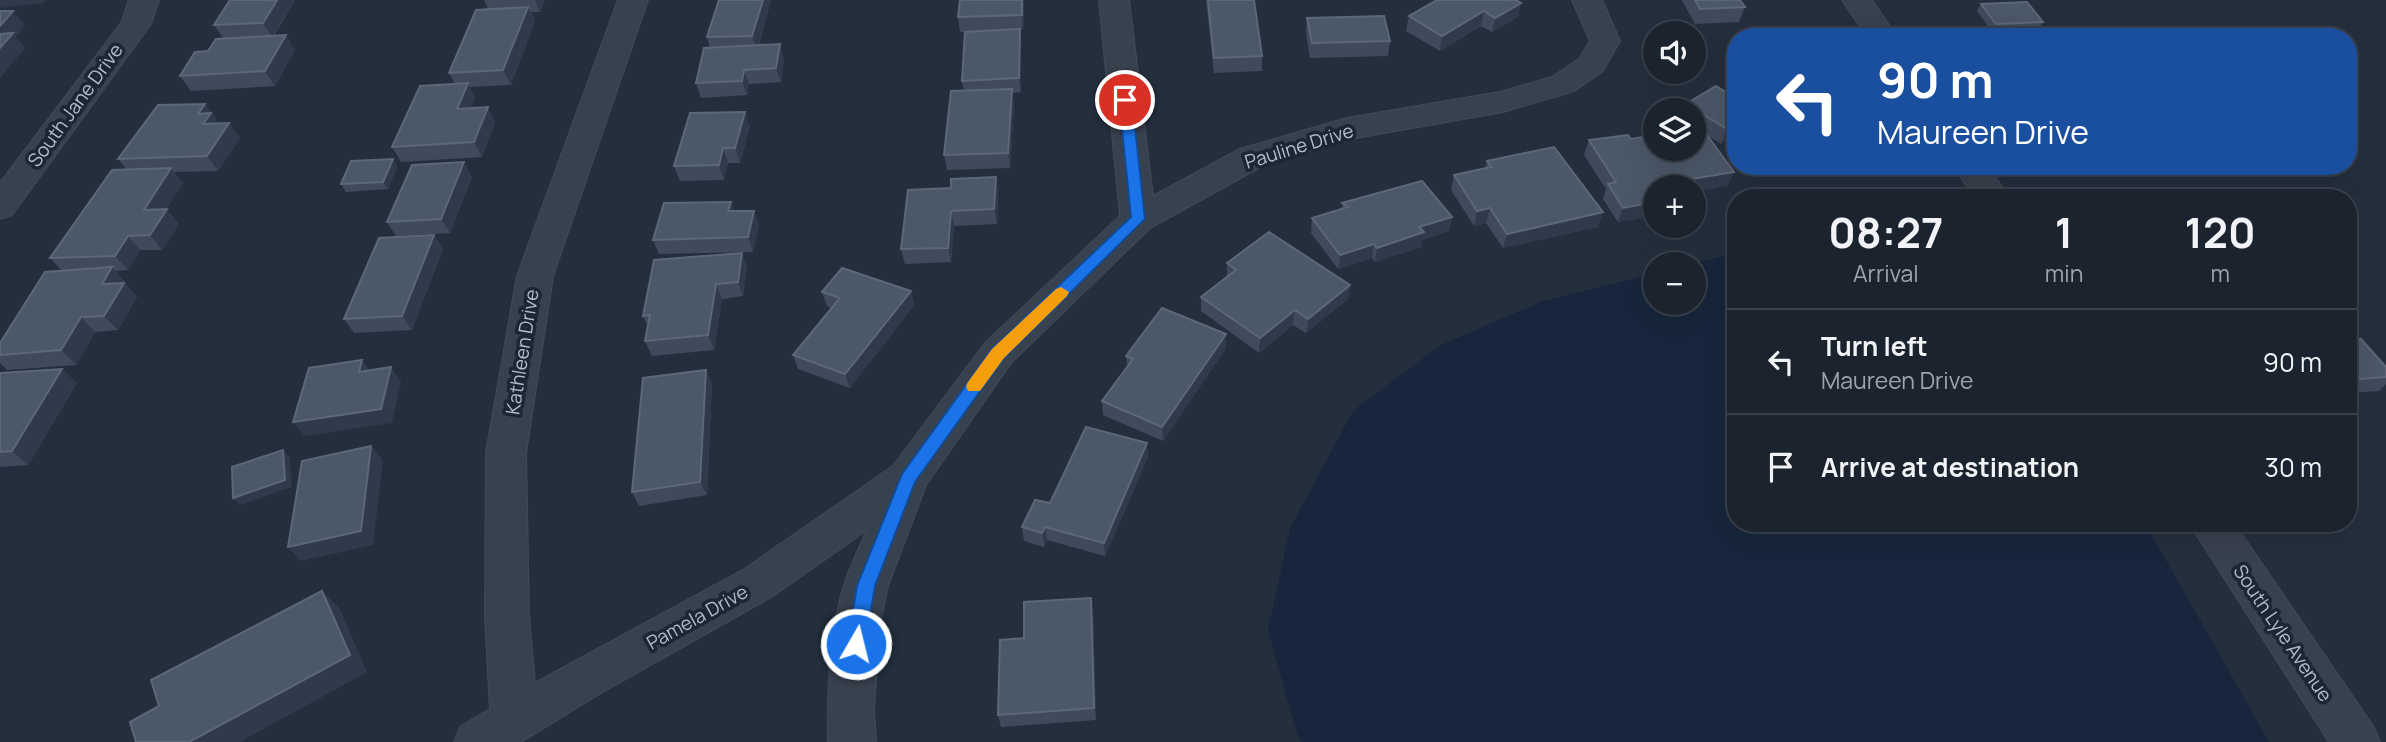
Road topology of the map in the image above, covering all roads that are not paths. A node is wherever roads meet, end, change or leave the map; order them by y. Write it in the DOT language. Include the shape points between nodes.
graph roads {
  1 [pos="144,0"];
  2 [pos="633,0"];
  3 [pos="1115,0"];
  4 [pos="1587,0"];
  5 [pos="1857,0"];
  6 [pos="1876,28"];
  7 [pos="0,207"];
  8 [pos="1138,219"];
  9 [pos="908,478"];
  10 [pos="2216,532"];
  11 [pos="496,731"];
  12 [pos="852,742"];
  13 [pos="2356,742"];
  1 -- 7 [label="street, South Jane Drive" via="136,24"];
  2 -- 11 [label="street, Kathleen Drive" via="535,276 506,453 507,617"];
  3 -- 8 [label="street"];
  4 -- 8 [label="street, Pauline Drive" via="1605,40 1591,65 1563,84 1503,102 1347,129 1252,157"];
  5 -- 6 [label="street"];
  8 -- 9 [label="street, Pauline Drive" via="998,353"];
  9 -- 11 [label="street, Pamela Drive" via="758,583"];
  9 -- 12 [label="street, Pauline Drive" via="866,586 858,623"];
  10 -- 13 [label="street, South Lyle Avenue"];
}
